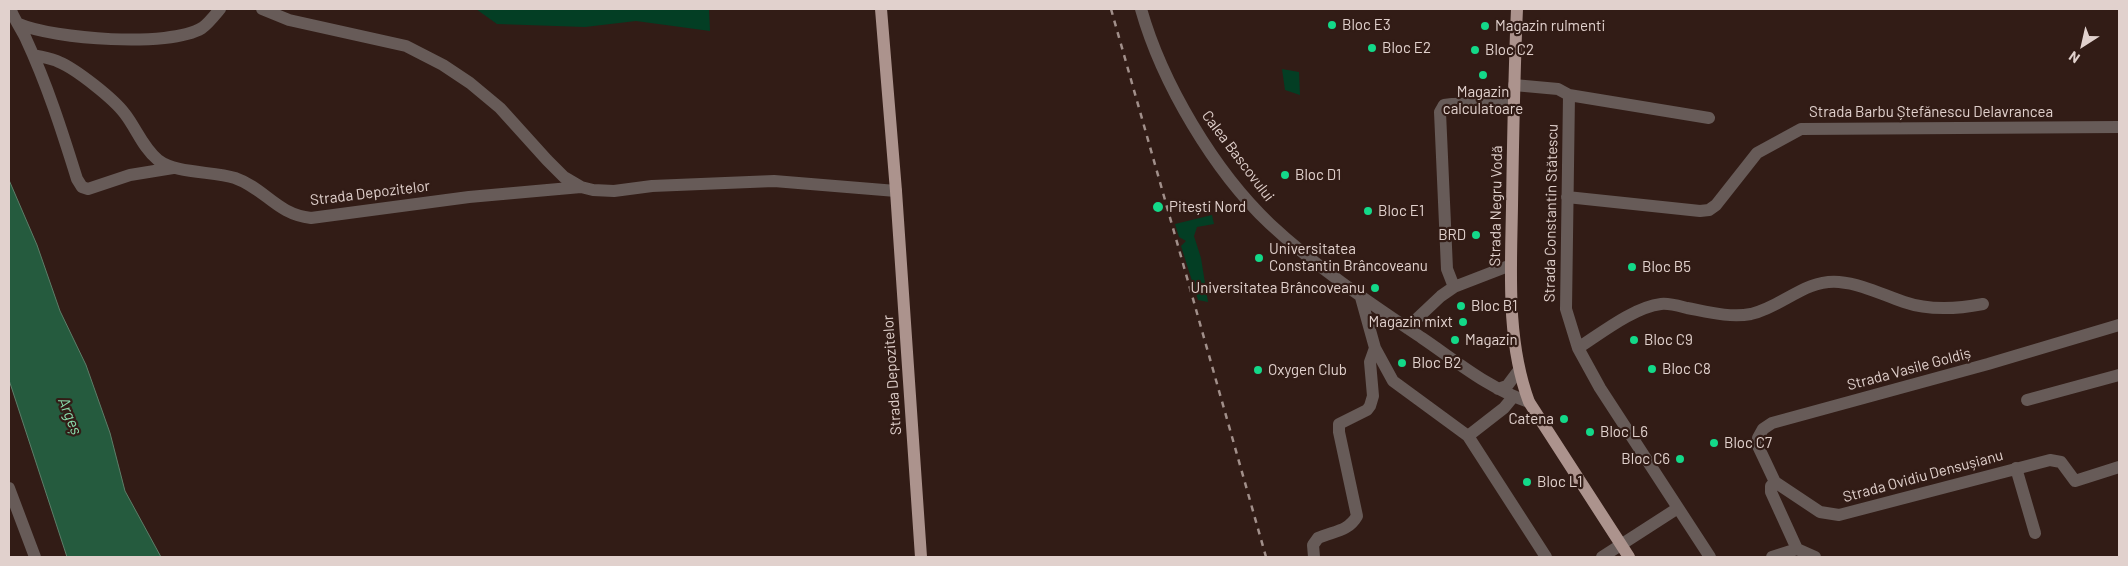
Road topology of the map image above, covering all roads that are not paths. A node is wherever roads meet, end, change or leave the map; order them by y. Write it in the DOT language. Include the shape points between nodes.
graph roads {
  1 [pos="10,9"];
  2 [pos="220,9"];
  3 [pos="262,9"];
  4 [pos="882,9"];
  5 [pos="1140,9"];
  6 [pos="1517,9"];
  7 [pos="19,24"];
  8 [pos="34,55"];
  9 [pos="1514,85"];
  10 [pos="1569,95"];
  11 [pos="1513,102"];
  12 [pos="1709,118"];
  13 [pos="2119,127"];
  14 [pos="176,167"];
  15 [pos="581,187"];
  16 [pos="896,191"];
  17 [pos="1567,197"];
  18 [pos="1511,266"];
  19 [pos="1454,287"];
  20 [pos="1360,294"];
  21 [pos="1983,304"];
  22 [pos="2119,325"];
  23 [pos="1407,328"];
  24 [pos="1375,348"];
  25 [pos="1578,348"];
  26 [pos="1519,370"];
  27 [pos="2119,375"];
  28 [pos="1498,389"];
  29 [pos="1513,397"];
  30 [pos="2027,400"];
  31 [pos="1529,402"];
  32 [pos="1468,436"];
  33 [pos="2119,467"];
  34 [pos="2016,468"];
  35 [pos="1775,482"];
  36 [pos="9,488"];
  37 [pos="1678,508"];
  38 [pos="2035,533"];
  39 [pos="1621,544"];
  40 [pos="1798,549"];
  41 [pos="35,557"];
  42 [pos="921,557"];
  43 [pos="1314,557"];
  44 [pos="1546,557"];
  45 [pos="1602,557"];
  46 [pos="1629,557"];
  47 [pos="1710,557"];
  48 [pos="1772,557"];
  49 [pos="1814,557"];
  1 -- 7 [label="street"];
  2 -- 7 [label="street" via="202,28 161,39 58,35"];
  3 -- 15 [label="street, Strada Depozitelor" via="289,20 406,46 443,65 500,108 564,177"];
  4 -- 16 [label="main road, Strada Depozitelor"];
  5 -- 20 [label="street, Calea Bascovului" via="1172,87 1238,189 1291,242"];
  6 -- 9 [label="main road, Strada Negru Vodă"];
  7 -- 8 [label="street"];
  8 -- 14 [label="street" via="60,62 89,82 124,112 159,161"];
  8 -- 14 [label="street" via="76,179 82,187 88,189 130,174"];
  9 -- 10 [label="street" via="1558,89"];
  9 -- 11 [label="main road, Strada Negru Vodă"];
  10 -- 12 [label="street"];
  10 -- 17 [label="street, Strada Constantin Stătescu"];
  11 -- 18 [label="main road, Strada Negru Vodă"];
  11 -- 19 [label="street" via="1444,105 1440,112 1447,269"];
  13 -- 17 [label="street, Strada Barbu Ștefănescu Delavrancea" via="1801,129 1757,153 1709,210"];
  14 -- 15 [label="street, Strada Depozitelor" via="234,178 251,186 281,209 297,217 311,218"];
  15 -- 16 [label="street, Strada Depozitelor" via="614,191 652,186 774,181"];
  16 -- 42 [label="main road, Strada Depozitelor"];
  17 -- 25 [label="street, Strada Constantin Stătescu" via="1566,309"];
  18 -- 19 [label="street"];
  18 -- 26 [label="main road, Strada Negru Vodă"];
  19 -- 23 [label="street"];
  20 -- 23 [label="street, Calea Bascovului"];
  20 -- 24 [label="street"];
  21 -- 25 [label="street" via="1934,308 1906,303 1858,286 1839,282 1819,283 1751,314 1718,314 1662,304 1648,306"];
  22 -- 35 [label="street, Strada Vasile Goldiș" via="1772,423 1763,429 1758,446"];
  23 -- 28 [label="street, Calea Bascovului"];
  24 -- 32 [label="street" via="1393,381"];
  24 -- 43 [label="street" via="1370,362 1373,396 1370,406 1339,424 1357,516 1343,530 1318,538 1313,545"];
  25 -- 37 [label="street, Strada Constantin Stătescu" via="1594,380"];
  26 -- 28 [label="street" via="1506,386"];
  26 -- 31 [label="main road, Strada Negru Vodă"];
  27 -- 30 [label="street"];
  28 -- 29 [label="street, Calea Bascovului"];
  29 -- 31 [label="street, Calea Bascovului"];
  29 -- 32 [label="street"];
  31 -- 39 [label="main road, Strada Negru Vodă"];
  32 -- 44 [label="street"];
  33 -- 34 [label="street, Strada Ovidiu Densușianu" via="2078,481 2072,480 2061,462 2056,460"];
  34 -- 35 [label="street, Strada Ovidiu Densușianu" via="1839,515 1820,512"];
  34 -- 38 [label="street"];
  35 -- 40 [label="street" via="1771,492"];
  36 -- 41 [label="street"];
  37 -- 39 [label="street"];
  37 -- 47 [label="street, Strada Constantin Stătescu"];
  39 -- 45 [label="street"];
  39 -- 46 [label="main road, Strada Negru Vodă"];
  40 -- 48 [label="street"];
  40 -- 49 [label="street"];
}
